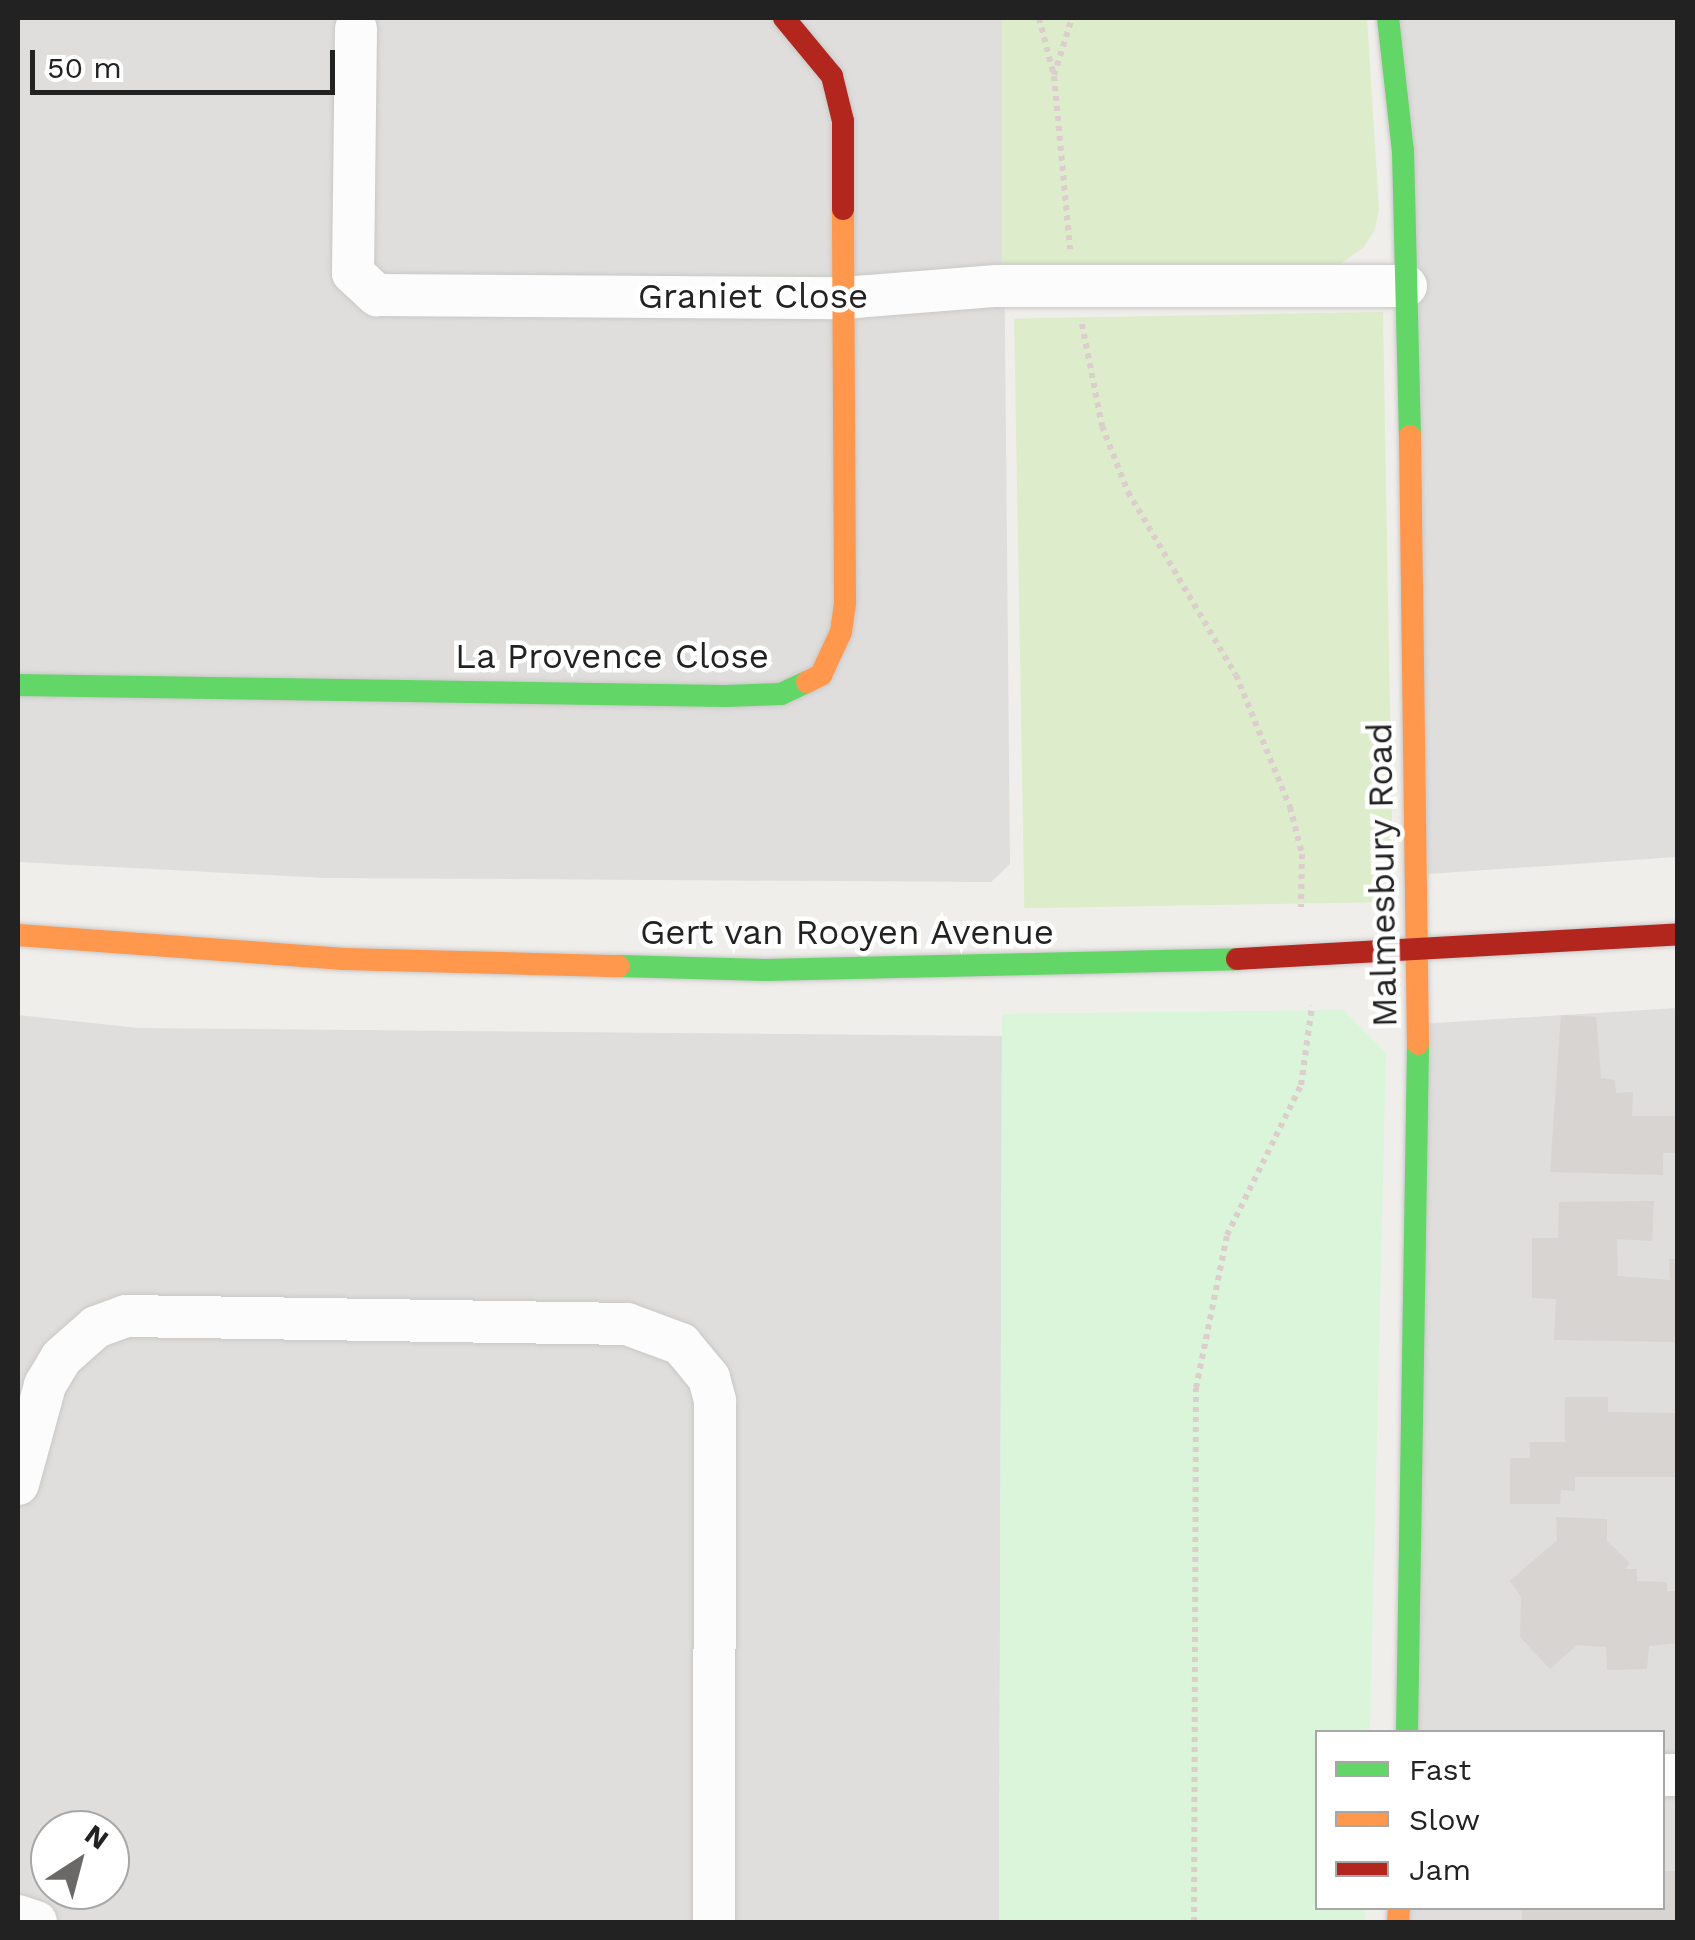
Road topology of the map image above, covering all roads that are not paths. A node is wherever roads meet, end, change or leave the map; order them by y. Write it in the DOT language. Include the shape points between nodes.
graph roads {
  1 [pos="784,18"];
  2 [pos="1388,18"];
  3 [pos="356,29"];
  4 [pos="1406,286"];
  5 [pos="843,298"];
  6 [pos="18,685"];
  7 [pos="1678,934"];
  8 [pos="18,935"];
  9 [pos="1421,949"];
  10 [pos="18,1484"];
  11 [pos="1407,1730"];
  12 [pos="18,1916"];
  13 [pos="36,1922"];
  14 [pos="714,1922"];
  1 -- 5 [label="street, La Provence Close" via="832,76 843,120"];
  2 -- 4 [label="street, Malmesbury Road" via="1403,151"];
  3 -- 5 [label="street, Graniet Close" via="354,273 376,295"];
  4 -- 5 [label="street, Graniet Close" via="997,286"];
  4 -- 9 [label="street, Malmesbury Road"];
  5 -- 6 [label="street, La Provence Close" via="845,602 832,658 805,685 781,694 724,696"];
  7 -- 9 [label="street, Gert van Rooyen Avenue"];
  8 -- 9 [label="street, Gert van Rooyen Avenue" via="344,958 766,970"];
  9 -- 11 [label="street, Malmesbury Road"];
  10 -- 14 [label="street" via="45,1385 60,1358 96,1327 126,1316 613,1324 651,1328 681,1344 709,1378 715,1401"];
  12 -- 13 [label="street"];
}
